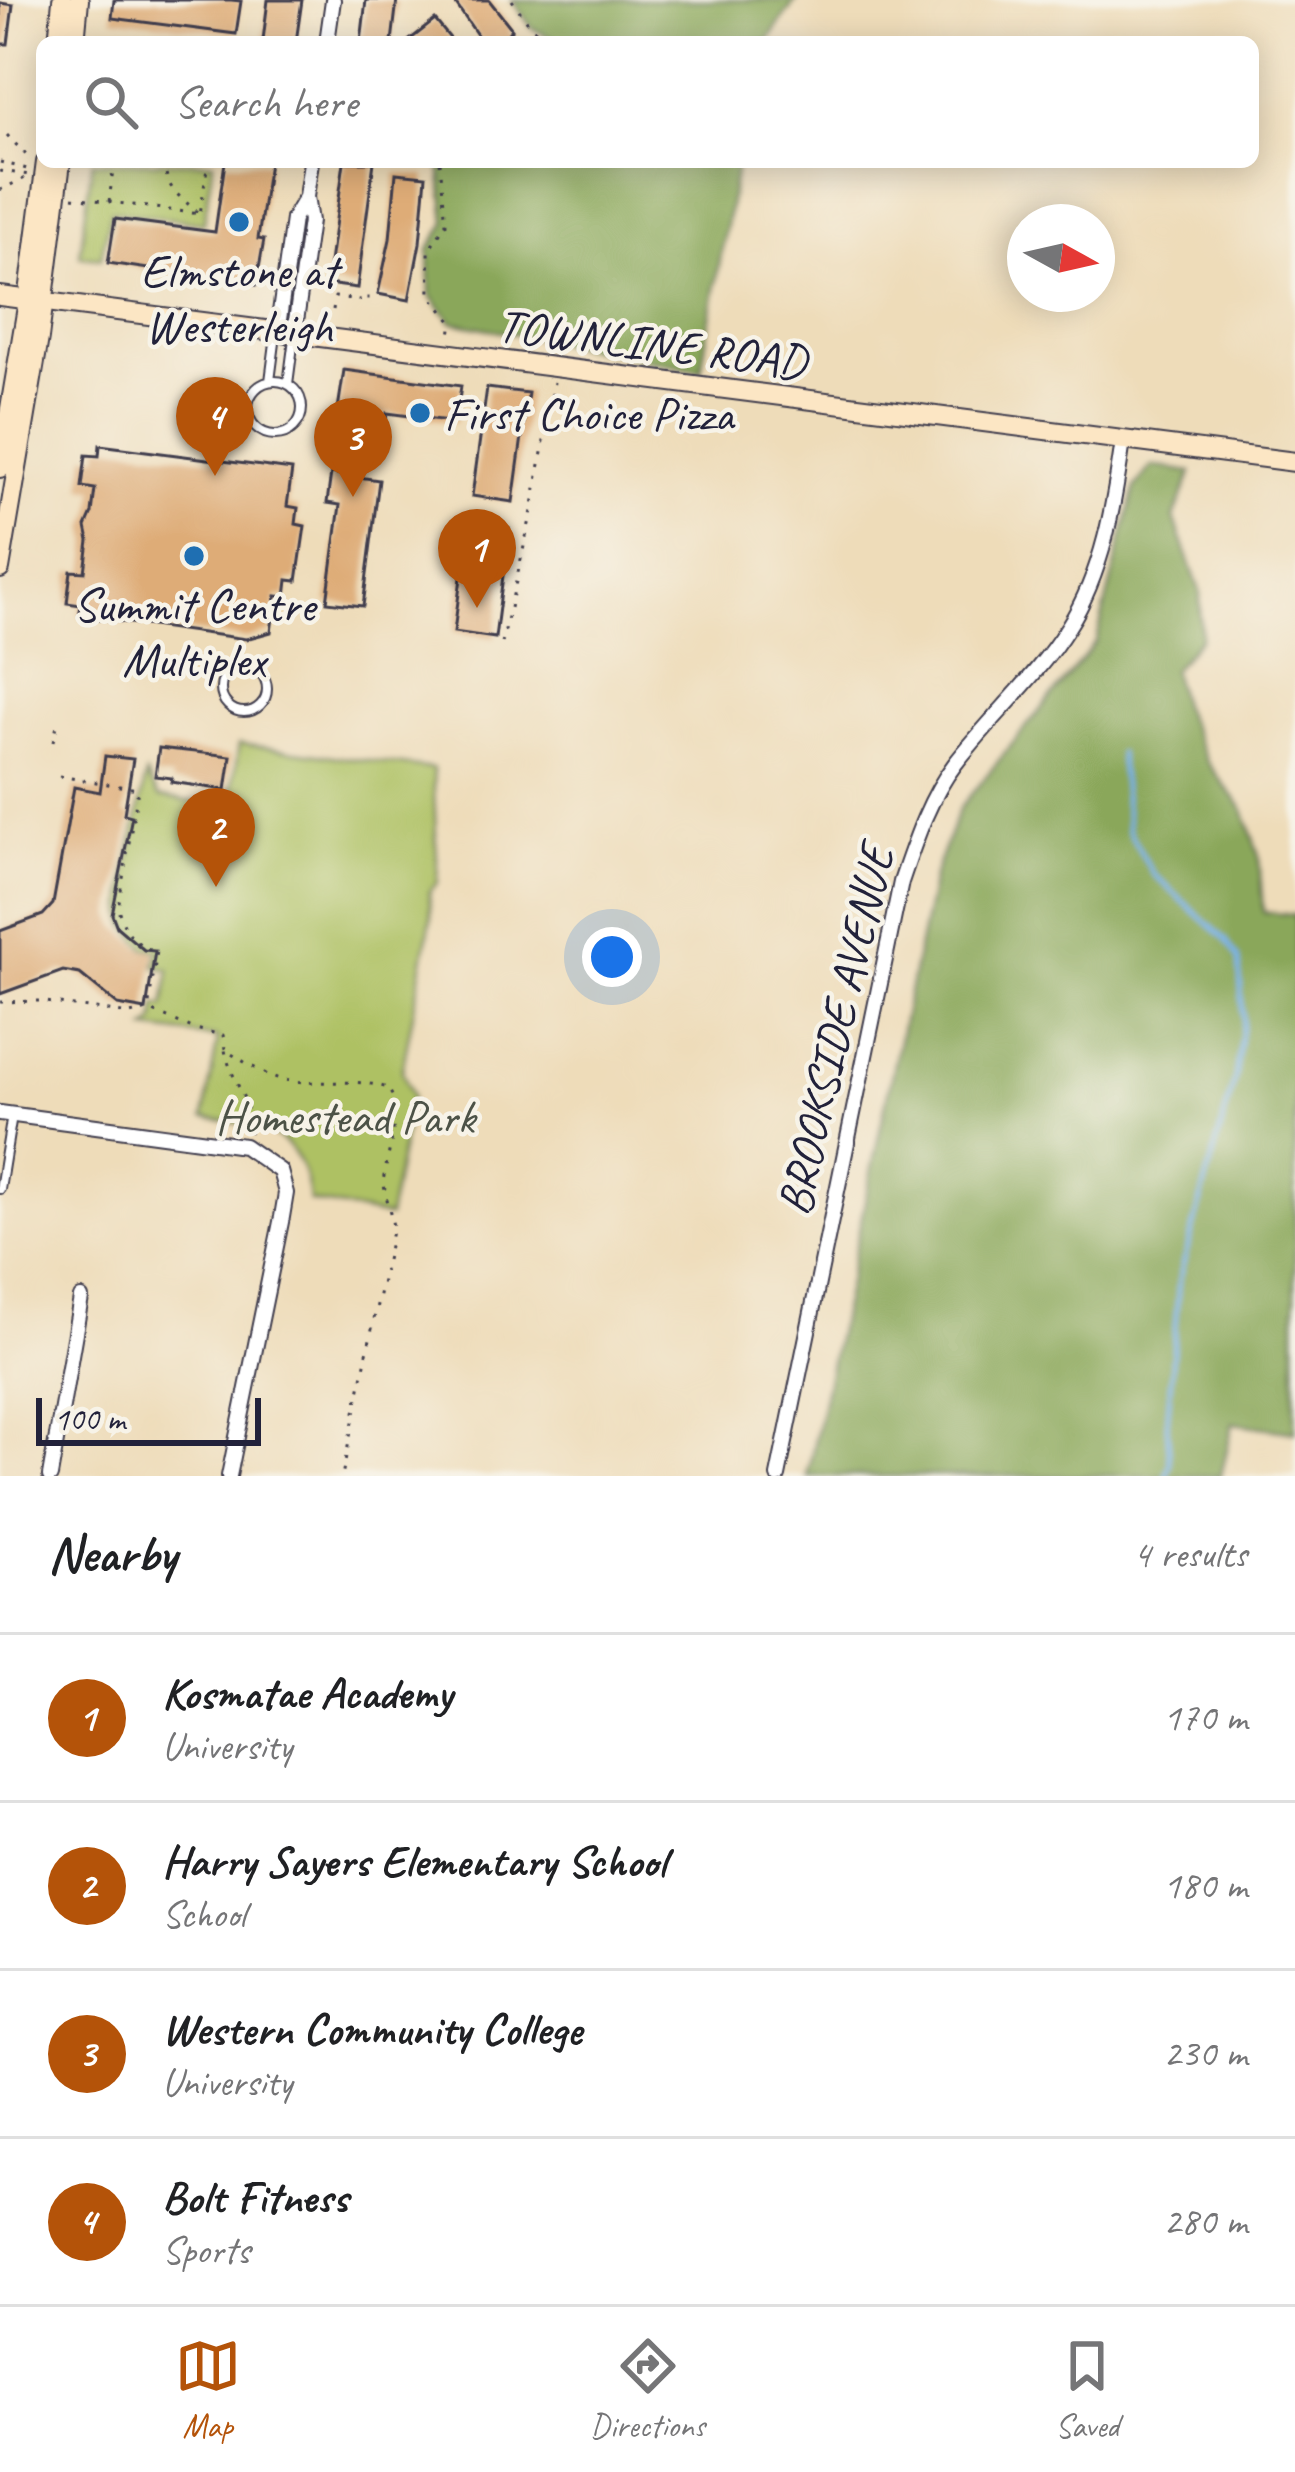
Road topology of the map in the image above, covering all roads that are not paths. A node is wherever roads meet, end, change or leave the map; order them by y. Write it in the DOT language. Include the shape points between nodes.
graph roads {
  1 [pos="62,0"];
  2 [pos="79,0"];
  3 [pos="333,0"];
  4 [pos="59,36"];
  5 [pos="76,36"];
  6 [pos="328,36"];
  7 [pos="61,168"];
  8 [pos="310,168"];
  9 [pos="38,171"];
  10 [pos="0,296"];
  11 [pos="36,302"];
  12 [pos="285,335"];
  13 [pos="270,381"];
  14 [pos="288,384"];
  15 [pos="1123,441"];
  16 [pos="1295,462"];
  17 [pos="0,468"];
  18 [pos="0,569"];
  19 [pos="235,710"];
  20 [pos="6,1114"];
  21 [pos="0,1189"];
  22 [pos="81,1298"];
  23 [pos="50,1476"];
  24 [pos="229,1476"];
  25 [pos="778,1476"];
  1 -- 4 [label="street"];
  2 -- 5 [label="street"];
  3 -- 6 [label="street"];
  7 -- 11 [label="street"];
  8 -- 12 [label="street" via="293,219"];
  9 -- 11 [label="street"];
  10 -- 11 [label="street, TOWNLINE ROAD"];
  11 -- 12 [label="street, TOWNLINE ROAD"];
  11 -- 17 [label="street"];
  11 -- 18 [label="street"];
  12 -- 13 [label="lane"];
  12 -- 14 [label="lane"];
  12 -- 15 [label="street, TOWNLINE ROAD"];
  13 -- 14 [label="lane"];
  13 -- 14 [label="lane" via="255,390 248,415 274,436 302,416"];
  15 -- 16 [label="street, TOWNLINE ROAD"];
  15 -- 25 [label="street, BROOKSIDE AVENUE" via="1102,549 1072,623 953,766 901,882"];
  19 -- 19 [label="lane" via="249,711 265,697 262,675 250,667 224,678 224,700"];
  20 -- 21 [label="lane"];
  20 -- 24 [label="street" via="248,1148 280,1171 286,1193"];
  22 -- 23 [label="street"];
}
